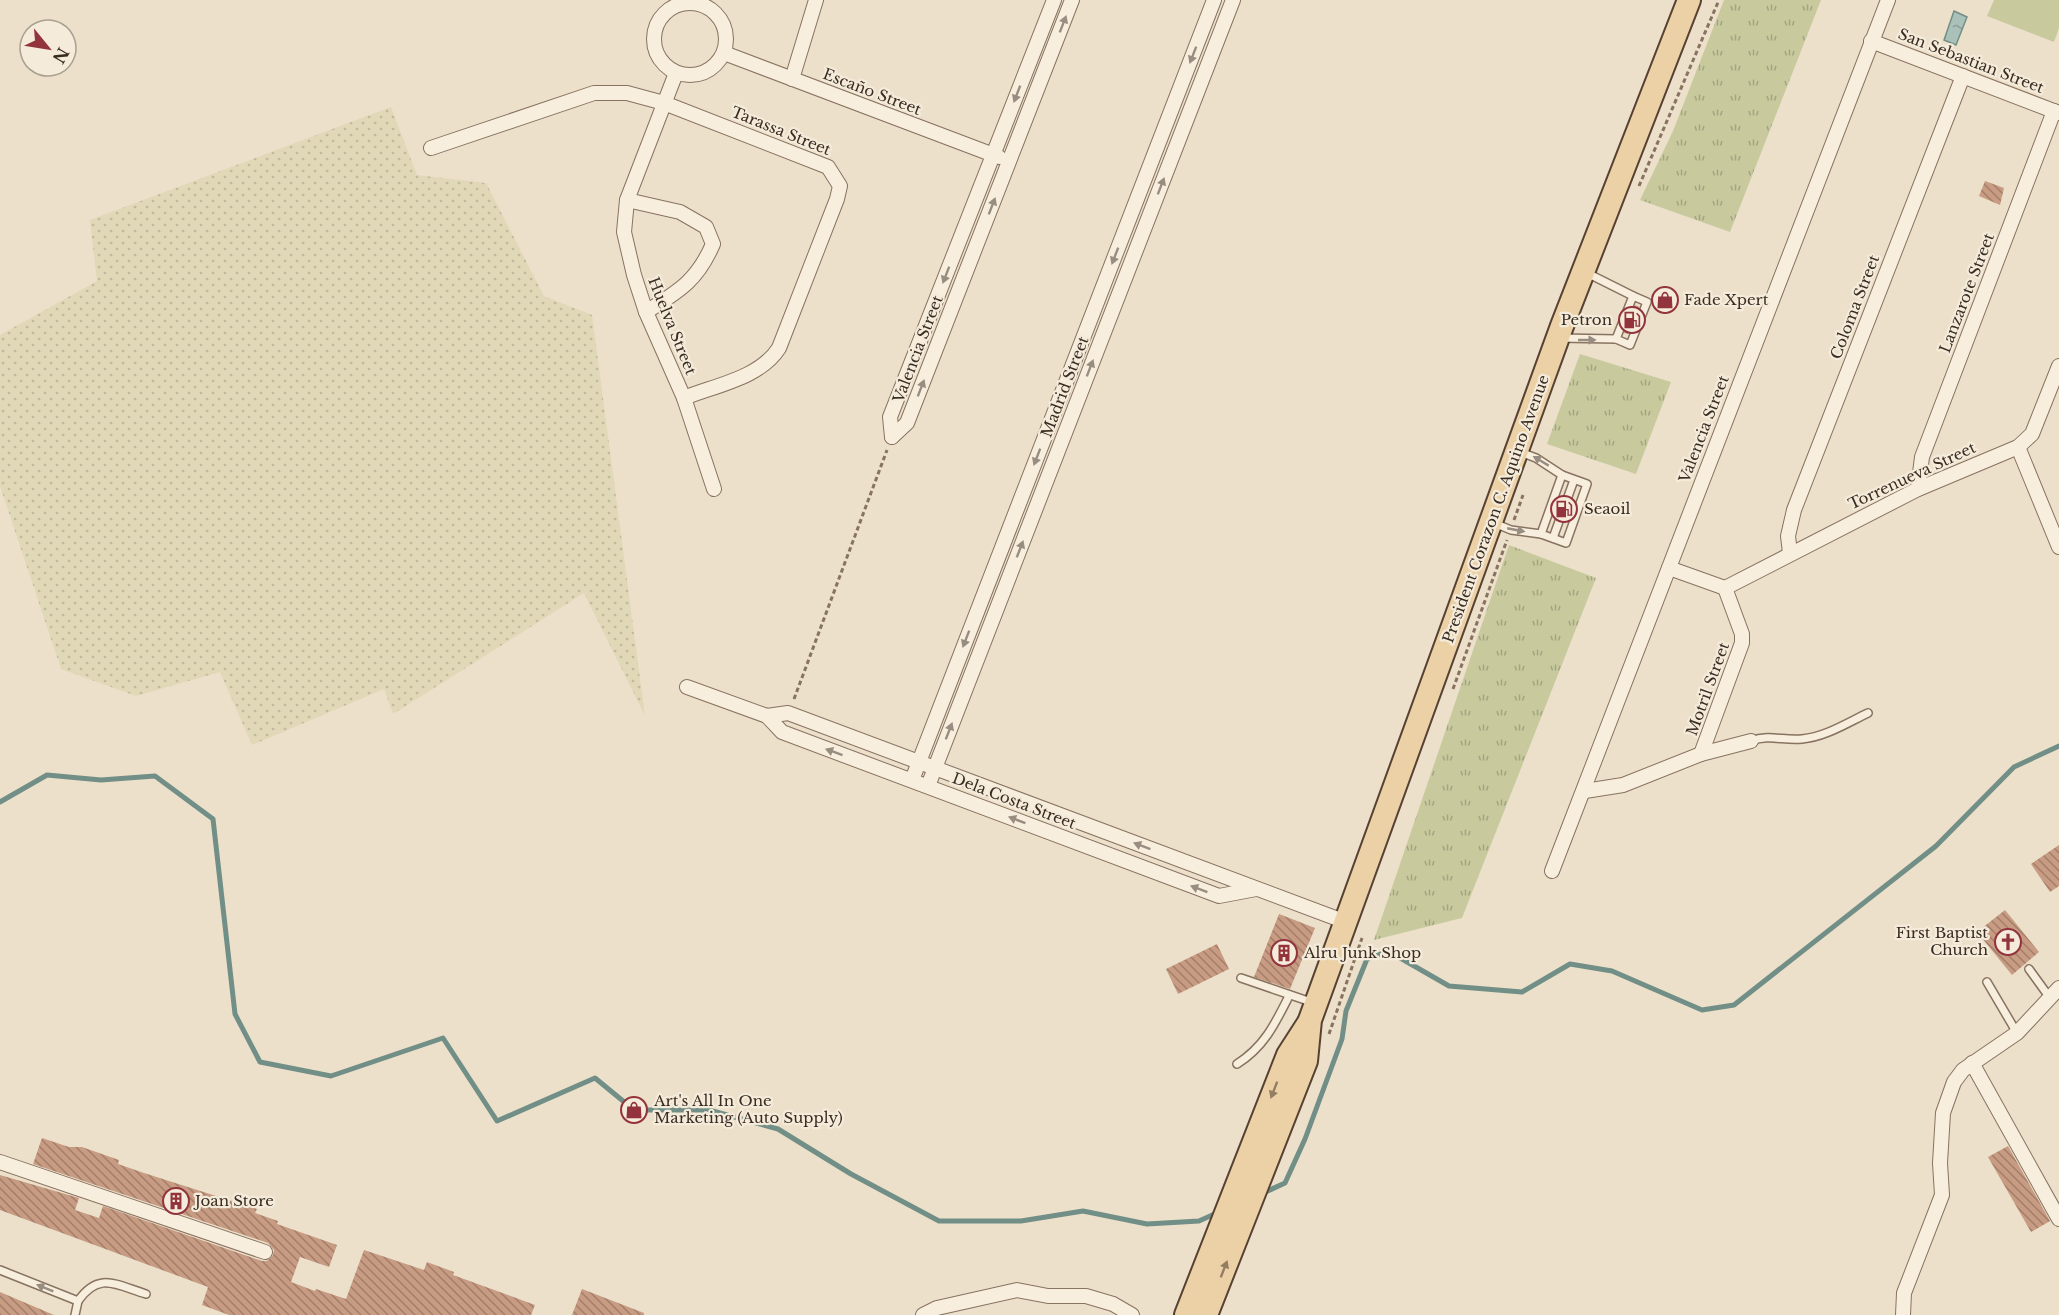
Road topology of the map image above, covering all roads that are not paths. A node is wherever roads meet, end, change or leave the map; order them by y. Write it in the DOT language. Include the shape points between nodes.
graph roads {
  1 [pos="816,0"];
  2 [pos="1054,0"];
  3 [pos="1072,0"];
  4 [pos="1214,0"];
  5 [pos="1233,0"];
  6 [pos="1689,0"];
  7 [pos="1888,0"];
  8 [pos="671,3"];
  9 [pos="1871,41"];
  10 [pos="724,53"];
  11 [pos="676,73"];
  12 [pos="1963,76"];
  13 [pos="792,79"];
  14 [pos="664,103"];
  15 [pos="2057,112"];
  16 [pos="431,148"];
  17 [pos="993,155"];
  18 [pos="1010,161"];
  19 [pos="627,200"];
  20 [pos="1583,271"];
  21 [pos="1633,296"];
  22 [pos="646,312"];
  23 [pos="1558,338"];
  24 [pos="1616,339"];
  25 [pos="2059,366"];
  26 [pos="684,398"];
  27 [pos="2018,447"];
  28 [pos="1518,451"];
  29 [pos="1562,475"];
  30 [pos="1574,480"];
  31 [pos="714,489"];
  32 [pos="1918,489"];
  33 [pos="1501,526"];
  34 [pos="1541,534"];
  35 [pos="1553,538"];
  36 [pos="2059,547"];
  37 [pos="1790,553"];
  38 [pos="1669,568"];
  39 [pos="1725,588"];
  40 [pos="687,687"];
  41 [pos="1868,713"];
  42 [pos="767,716"];
  43 [pos="1751,741"];
  44 [pos="1701,754"];
  45 [pos="919,761"];
  46 [pos="935,767"];
  47 [pos="912,780"];
  48 [pos="928,786"];
  49 [pos="1585,791"];
  50 [pos="1552,871"];
  51 [pos="1256,889"];
  52 [pos="1355,928"];
  53 [pos="2029,969"];
  54 [pos="1241,978"];
  55 [pos="1987,982"];
  56 [pos="2054,993"];
  57 [pos="1289,996"];
  58 [pos="1313,1012"];
  59 [pos="2017,1033"];
  60 [pos="1297,1058"];
  61 [pos="1972,1063"];
  62 [pos="1236,1064"];
  63 [pos="0,1162"];
  64 [pos="2059,1219"];
  65 [pos="266,1252"];
  66 [pos="0,1270"];
  67 [pos="146,1294"];
  68 [pos="78,1301"];
  69 [pos="75,1315"];
  70 [pos="923,1315"];
  71 [pos="1130,1315"];
  72 [pos="1186,1315"];
  73 [pos="1206,1315"];
  74 [pos="1903,1315"];
  1 -- 13 [label="street"];
  2 -- 17 [label="street, Valencia Street, one-way"];
  18 -- 3 [label="street, Valencia Street, one-way"];
  4 -- 45 [label="street, Madrid Street, one-way"];
  46 -- 5 [label="street, Madrid Street, one-way"];
  6 -- 20 [label="main road, President Corazon C. Aquino Avenue"];
  7 -- 9 [label="street, Valencia Street"];
  8 -- 10 [label="street" via="693,3 714,11 725,30"];
  8 -- 11 [label="street" via="654,36 659,58"];
  9 -- 12 [label="street, San Sebastian Street"];
  9 -- 38 [label="street, Valencia Street"];
  10 -- 11 [label="street" via="709,70"];
  10 -- 13 [label="street, Escaño Street"];
  11 -- 14 [label="street, Huelva Street"];
  12 -- 15 [label="street, San Sebastian Street"];
  12 -- 37 [label="street, Coloma Street" via="1794,510 1788,536"];
  13 -- 17 [label="street, Escaño Street"];
  14 -- 16 [label="street, Tarassa Street" via="627,93 594,93"];
  14 -- 19 [label="street, Huelva Street"];
  14 -- 26 [label="street, Tarassa Street" via="828,167 840,186 785,336 772,359 760,368"];
  15 -- 32 [label="street, Lanzarote Street" via="1922,457"];
  17 -- 18 [label="street, Escaño Street"];
  17 -- 18 [label="street, Valencia Street, one-way" via="890,417 892,437 907,423"];
  19 -- 22 [label="street, Huelva Street" via="624,232"];
  19 -- 22 [label="street" via="680,212 706,227 713,244 703,267 687,286"];
  20 -- 21 [label="lane"];
  20 -- 23 [label="main road, President Corazon C. Aquino Avenue"];
  21 -- 24 [label="lane"];
  21 -- 24 [label="lane" via="1647,302 1630,345"];
  22 -- 26 [label="street, Huelva Street"];
  23 -- 24 [label="lane, one-way"];
  23 -- 28 [label="main road, President Corazon C. Aquino Avenue"];
  25 -- 27 [label="street" via="2032,434"];
  26 -- 31 [label="street, Huelva Street"];
  27 -- 32 [label="street, Torrenueva Street"];
  27 -- 36 [label="street"];
  29 -- 28 [label="lane, one-way"];
  28 -- 33 [label="main road, President Corazon C. Aquino Avenue"];
  29 -- 30 [label="lane"];
  29 -- 34 [label="lane"];
  30 -- 35 [label="lane"];
  30 -- 35 [label="lane" via="1587,484 1566,543"];
  32 -- 37 [label="street, Torrenueva Street"];
  33 -- 34 [label="lane, one-way"];
  33 -- 52 [label="main road, President Corazon C. Aquino Avenue"];
  34 -- 35 [label="lane"];
  37 -- 39 [label="street, Torrenueva Street"];
  38 -- 39 [label="street"];
  38 -- 49 [label="street, Valencia Street"];
  39 -- 44 [label="street, Motril Street" via="1742,642"];
  40 -- 42 [label="street, Dela Costa Street"];
  41 -- 43 [label="lane" via="1813,738 1769,736"];
  42 -- 45 [label="street, Dela Costa Street" via="788,713"];
  47 -- 42 [label="street, Dela Costa Street, one-way" via="782,732"];
  43 -- 44 [label="street"];
  44 -- 49 [label="street" via="1623,785"];
  45 -- 46 [label="street, Dela Costa Street"];
  45 -- 47 [label="street, Madrid Street"];
  46 -- 48 [label="street, Madrid Street"];
  51 -- 46 [label="street, Dela Costa Street, one-way"];
  47 -- 48 [label="street, Dela Costa Street"];
  51 -- 48 [label="street, Dela Costa Street, one-way" via="1220,896"];
  49 -- 50 [label="street, Valencia Street"];
  51 -- 52 [label="street, Dela Costa Street"];
  52 -- 58 [label="main road, President Corazon C. Aquino Avenue"];
  53 -- 56 [label="lane"];
  54 -- 57 [label="lane"];
  55 -- 59 [label="lane"];
  56 -- 59 [label="street"];
  57 -- 58 [label="lane"];
  57 -- 62 [label="lane" via="1264,1042"];
  58 -- 60 [label="main road, President Corazon C. Aquino Avenue"];
  59 -- 61 [label="street"];
  60 -- 72 [label="main road, President Corazon C. Aquino Avenue, one-way" via="1233,1194"];
  73 -- 60 [label="main road, President Corazon C. Aquino Avenue, one-way" via="1259,1182"];
  61 -- 64 [label="street"];
  61 -- 74 [label="street" via="1957,1077 1943,1113 1942,1195 1904,1293"];
  63 -- 65 [label="street"];
  68 -- 66 [label="lane, one-way"];
  67 -- 68 [label="lane" via="104,1281 87,1288"];
  68 -- 69 [label="lane"];
  70 -- 71 [label="street" via="1017,1290 1048,1296 1086,1296 1113,1304"];
}
